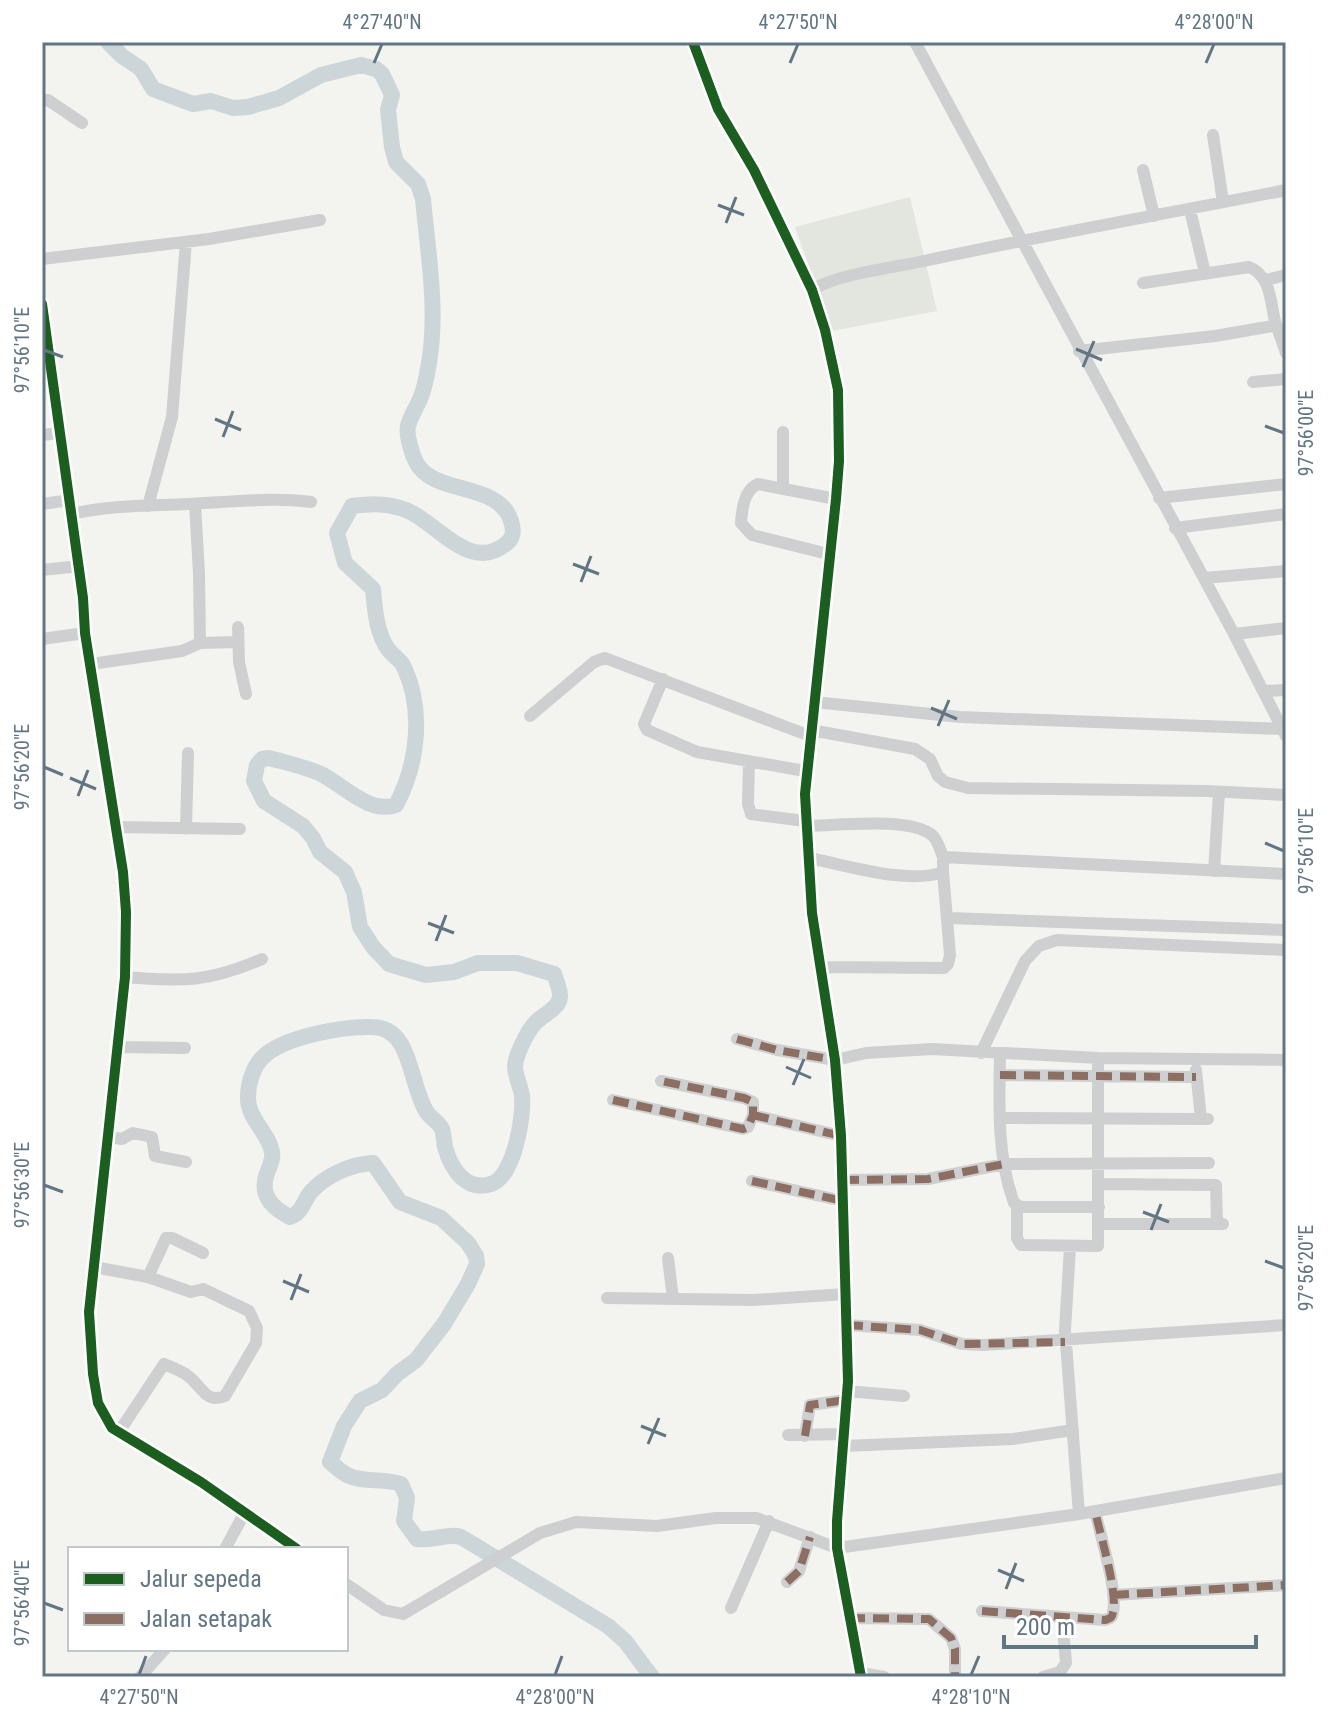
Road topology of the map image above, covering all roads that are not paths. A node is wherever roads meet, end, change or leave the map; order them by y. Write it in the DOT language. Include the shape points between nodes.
graph roads {
  1 [pos="693,42"];
  2 [pos="915,42"];
  3 [pos="42,100"];
  4 [pos="82,123"];
  5 [pos="1213,135"];
  6 [pos="1143,170"];
  7 [pos="1286,190"];
  8 [pos="1223,202"];
  9 [pos="1190,210"];
  10 [pos="1154,216"];
  11 [pos="320,220"];
  12 [pos="1021,240"];
  13 [pos="186,242"];
  14 [pos="42,259"];
  15 [pos="1205,273"];
  16 [pos="1286,275"];
  17 [pos="1266,280"];
  18 [pos="1143,283"];
  19 [pos="812,290"];
  20 [pos="42,304"];
  21 [pos="1275,321"];
  22 [pos="1285,350"];
  23 [pos="1079,351"];
  24 [pos="46,366"];
  25 [pos="1286,379"];
  26 [pos="1253,382"];
  27 [pos="783,432"];
  28 [pos="60,433"];
  29 [pos="42,435"];
  30 [pos="1286,484"];
  31 [pos="783,488"];
  32 [pos="1159,498"];
  33 [pos="836,499"];
  34 [pos="311,502"];
  35 [pos="42,504"];
  36 [pos="195,504"];
  37 [pos="148,506"];
  38 [pos="71,507"];
  39 [pos="1286,514"];
  40 [pos="1175,528"];
  41 [pos="828,554"];
  42 [pos="79,566"];
  43 [pos="42,570"];
  44 [pos="1286,571"];
  45 [pos="1204,578"];
  46 [pos="238,627"];
  47 [pos="1286,628"];
  48 [pos="85,633"];
  49 [pos="1234,634"];
  50 [pos="42,639"];
  51 [pos="237,642"];
  52 [pos="200,643"];
  53 [pos="91,664"];
  54 [pos="663,679"];
  55 [pos="1286,690"];
  56 [pos="1263,691"];
  57 [pos="246,694"];
  58 [pos="814,702"];
  59 [pos="530,716"];
  60 [pos="811,733"];
  61 [pos="1284,733"];
  62 [pos="188,753"];
  63 [pos="749,761"];
  64 [pos="805,771"];
  65 [pos="1219,792"];
  66 [pos="1286,795"];
  67 [pos="805,824"];
  68 [pos="115,827"];
  69 [pos="186,829"];
  70 [pos="240,829"];
  71 [pos="943,857"];
  72 [pos="809,858"];
  73 [pos="1214,871"];
  74 [pos="943,872"];
  75 [pos="1286,874"];
  76 [pos="949,918"];
  77 [pos="1286,930"];
  78 [pos="1286,950"];
  79 [pos="262,959"];
  80 [pos="819,967"];
  81 [pos="125,977"];
  82 [pos="737,1039"];
  83 [pos="118,1047"];
  84 [pos="185,1048"];
  85 [pos="981,1053"];
  86 [pos="1000,1055"];
  87 [pos="1098,1058"];
  88 [pos="1196,1058"];
  89 [pos="835,1060"];
  90 [pos="1286,1060"];
  91 [pos="1000,1075"];
  92 [pos="1100,1076"];
  93 [pos="1196,1077"];
  94 [pos="661,1081"];
  95 [pos="613,1100"];
  96 [pos="753,1115"];
  97 [pos="1000,1118"];
  98 [pos="1100,1118"];
  99 [pos="841,1136"];
  100 [pos="110,1137"];
  101 [pos="186,1162"];
  102 [pos="1209,1163"];
  103 [pos="1004,1164"];
  104 [pos="1099,1164"];
  105 [pos="843,1180"];
  106 [pos="752,1181"];
  107 [pos="1099,1184"];
  108 [pos="843,1201"];
  109 [pos="1017,1206"];
  110 [pos="1099,1207"];
  111 [pos="1099,1224"];
  112 [pos="1070,1247"];
  113 [pos="203,1253"];
  114 [pos="668,1258"];
  115 [pos="94,1267"];
  116 [pos="148,1277"];
  117 [pos="846,1294"];
  118 [pos="607,1298"];
  119 [pos="673,1299"];
  120 [pos="847,1325"];
  121 [pos="1286,1325"];
  122 [pos="1065,1342"];
  123 [pos="846,1396"];
  124 [pos="904,1396"];
  125 [pos="1073,1430"];
  126 [pos="119,1432"];
  127 [pos="788,1435"];
  128 [pos="805,1436"];
  129 [pos="844,1440"];
  130 [pos="1286,1478"];
  131 [pos="1095,1511"];
  132 [pos="245,1512"];
  133 [pos="1079,1514"];
  134 [pos="769,1521"];
  135 [pos="810,1537"];
  136 [pos="226,1547"];
  137 [pos="294,1547"];
  138 [pos="837,1548"];
  139 [pos="787,1582"];
  140 [pos="348,1585"];
  141 [pos="1286,1585"];
  142 [pos="1113,1595"];
  143 [pos="731,1608"];
  144 [pos="982,1611"];
  145 [pos="1062,1617"];
  146 [pos="849,1618"];
  147 [pos="163,1651"];
  148 [pos="861,1675"];
  149 [pos="140,1677"];
  150 [pos="884,1677"];
  151 [pos="955,1677"];
  152 [pos="1043,1677"];
  1 -- 19 [label="street" via="718,109"];
  2 -- 12 [label="street"];
  3 -- 4 [label="street"];
  5 -- 8 [label="street"];
  6 -- 10 [label="street"];
  7 -- 8 [label="street"];
  8 -- 9 [label="street"];
  9 -- 10 [label="street"];
  9 -- 15 [label="street"];
  10 -- 12 [label="street"];
  11 -- 13 [label="street"];
  12 -- 19 [label="street"];
  12 -- 23 [label="street"];
  13 -- 14 [label="street"];
  13 -- 37 [label="street" via="172,417"];
  15 -- 17 [label="street" via="1244,267 1257,270"];
  15 -- 18 [label="street"];
  16 -- 17 [label="street"];
  17 -- 21 [label="street"];
  19 -- 33 [label="street" via="838,390"];
  20 -- 24 [label="street"];
  21 -- 22 [label="street"];
  21 -- 23 [label="street" via="1269,328"];
  23 -- 32 [label="street"];
  24 -- 28 [label="street"];
  25 -- 26 [label="street"];
  27 -- 31 [label="street"];
  28 -- 29 [label="street"];
  28 -- 38 [label="street"];
  30 -- 32 [label="street"];
  31 -- 33 [label="street"];
  31 -- 41 [label="street" via="753,486 742,514 746,531"];
  32 -- 40 [label="street"];
  33 -- 41 [label="street"];
  34 -- 36 [label="street" via="279,498"];
  35 -- 38 [label="street"];
  36 -- 37 [label="street"];
  36 -- 52 [label="street"];
  37 -- 38 [label="street"];
  38 -- 42 [label="street"];
  39 -- 40 [label="street"];
  40 -- 45 [label="street"];
  41 -- 58 [label="street"];
  42 -- 43 [label="street"];
  42 -- 48 [label="street"];
  44 -- 45 [label="street"];
  45 -- 49 [label="street"];
  46 -- 51 [label="street"];
  47 -- 49 [label="street"];
  48 -- 50 [label="street"];
  48 -- 53 [label="street"];
  49 -- 56 [label="street"];
  51 -- 52 [label="street"];
  51 -- 57 [label="street"];
  52 -- 53 [label="street" via="182,651"];
  53 -- 68 [label="street"];
  54 -- 59 [label="street" via="600,659"];
  54 -- 60 [label="street"];
  54 -- 63 [label="street" via="644,724 647,730 697,752"];
  55 -- 56 [label="street"];
  56 -- 61 [label="street"];
  58 -- 60 [label="street"];
  58 -- 61 [label="street" via="960,717"];
  60 -- 64 [label="street"];
  60 -- 65 [label="street" via="915,749 930,759 945,782 968,788"];
  62 -- 69 [label="street"];
  63 -- 64 [label="street"];
  63 -- 67 [label="street" via="751,814"];
  64 -- 67 [label="street"];
  65 -- 66 [label="street"];
  65 -- 73 [label="street"];
  67 -- 71 [label="street" via="867,822 923,831 936,839"];
  67 -- 72 [label="street"];
  68 -- 69 [label="street"];
  68 -- 81 [label="street" via="126,912"];
  69 -- 70 [label="street"];
  71 -- 73 [label="street"];
  71 -- 74 [label="street"];
  72 -- 74 [label="street" via="897,874"];
  72 -- 80 [label="street"];
  73 -- 75 [label="street"];
  74 -- 76 [label="street"];
  76 -- 77 [label="street"];
  76 -- 80 [label="street" via="950,955 944,968"];
  78 -- 85 [label="street" via="1045,942 1025,961"];
  79 -- 81 [label="street" via="211,978"];
  80 -- 89 [label="street"];
  81 -- 83 [label="street"];
  82 -- 89 [label="street"];
  83 -- 84 [label="street"];
  83 -- 100 [label="street"];
  85 -- 86 [label="street"];
  85 -- 89 [label="street" via="907,1050"];
  86 -- 87 [label="street"];
  86 -- 91 [label="street"];
  87 -- 88 [label="street"];
  87 -- 92 [label="street"];
  88 -- 90 [label="street"];
  88 -- 93 [label="street"];
  89 -- 99 [label="street"];
  91 -- 92 [label="street"];
  91 -- 97 [label="street"];
  92 -- 93 [label="street"];
  92 -- 98 [label="street"];
  93 -- 98 [label="street" via="1204,1119"];
  94 -- 96 [label="street" via="744,1098 753,1102"];
  95 -- 96 [label="street" via="743,1129"];
  96 -- 99 [label="street"];
  97 -- 98 [label="street"];
  97 -- 103 [label="street"];
  98 -- 104 [label="street"];
  99 -- 105 [label="street"];
  100 -- 101 [label="street" via="152,1137 155,1156"];
  100 -- 115 [label="street"];
  102 -- 104 [label="street"];
  103 -- 104 [label="street"];
  103 -- 105 [label="street" via="928,1179"];
  103 -- 109 [label="street"];
  104 -- 107 [label="street"];
  105 -- 108 [label="street"];
  106 -- 108 [label="street"];
  107 -- 110 [label="street"];
  107 -- 111 [label="street" via="1216,1185 1220,1224"];
  108 -- 117 [label="street"];
  109 -- 110 [label="street"];
  109 -- 112 [label="street" via="1021,1245"];
  110 -- 111 [label="street"];
  111 -- 112 [label="street" via="1098,1246"];
  112 -- 122 [label="street"];
  113 -- 116 [label="street" via="168,1237"];
  114 -- 119 [label="street"];
  115 -- 116 [label="street"];
  115 -- 126 [label="street" via="89,1312 93,1374 98,1403"];
  116 -- 126 [label="street" via="191,1292 203,1289 243,1306 256,1323 257,1339 220,1399 208,1398 188,1375 163,1364"];
  117 -- 119 [label="street"];
  117 -- 120 [label="street"];
  118 -- 119 [label="street"];
  120 -- 122 [label="street" via="920,1330 962,1344"];
  120 -- 123 [label="street"];
  121 -- 122 [label="street"];
  122 -- 125 [label="street"];
  123 -- 124 [label="street"];
  123 -- 128 [label="street" via="810,1405"];
  123 -- 129 [label="street"];
  125 -- 129 [label="street" via="1013,1439"];
  125 -- 133 [label="street"];
  126 -- 132 [label="street"];
  127 -- 128 [label="street"];
  128 -- 129 [label="street"];
  129 -- 138 [label="street"];
  130 -- 131 [label="street"];
  131 -- 133 [label="street"];
  131 -- 142 [label="street"];
  132 -- 136 [label="street"];
  132 -- 137 [label="street"];
  133 -- 138 [label="street"];
  134 -- 135 [label="street"];
  134 -- 140 [label="street" via="716,1518 657,1526 576,1522 540,1533 403,1614 384,1610"];
  134 -- 143 [label="street"];
  135 -- 138 [label="street"];
  135 -- 139 [label="street" via="799,1571"];
  138 -- 146 [label="street"];
  141 -- 142 [label="street"];
  142 -- 145 [label="street" via="1110,1619"];
  144 -- 145 [label="street"];
  145 -- 152 [label="street" via="1066,1663 1060,1672"];
  146 -- 148 [label="street"];
  146 -- 151 [label="street" via="929,1619 951,1638"];
  147 -- 149 [label="street"];
  148 -- 150 [label="street"];
}
